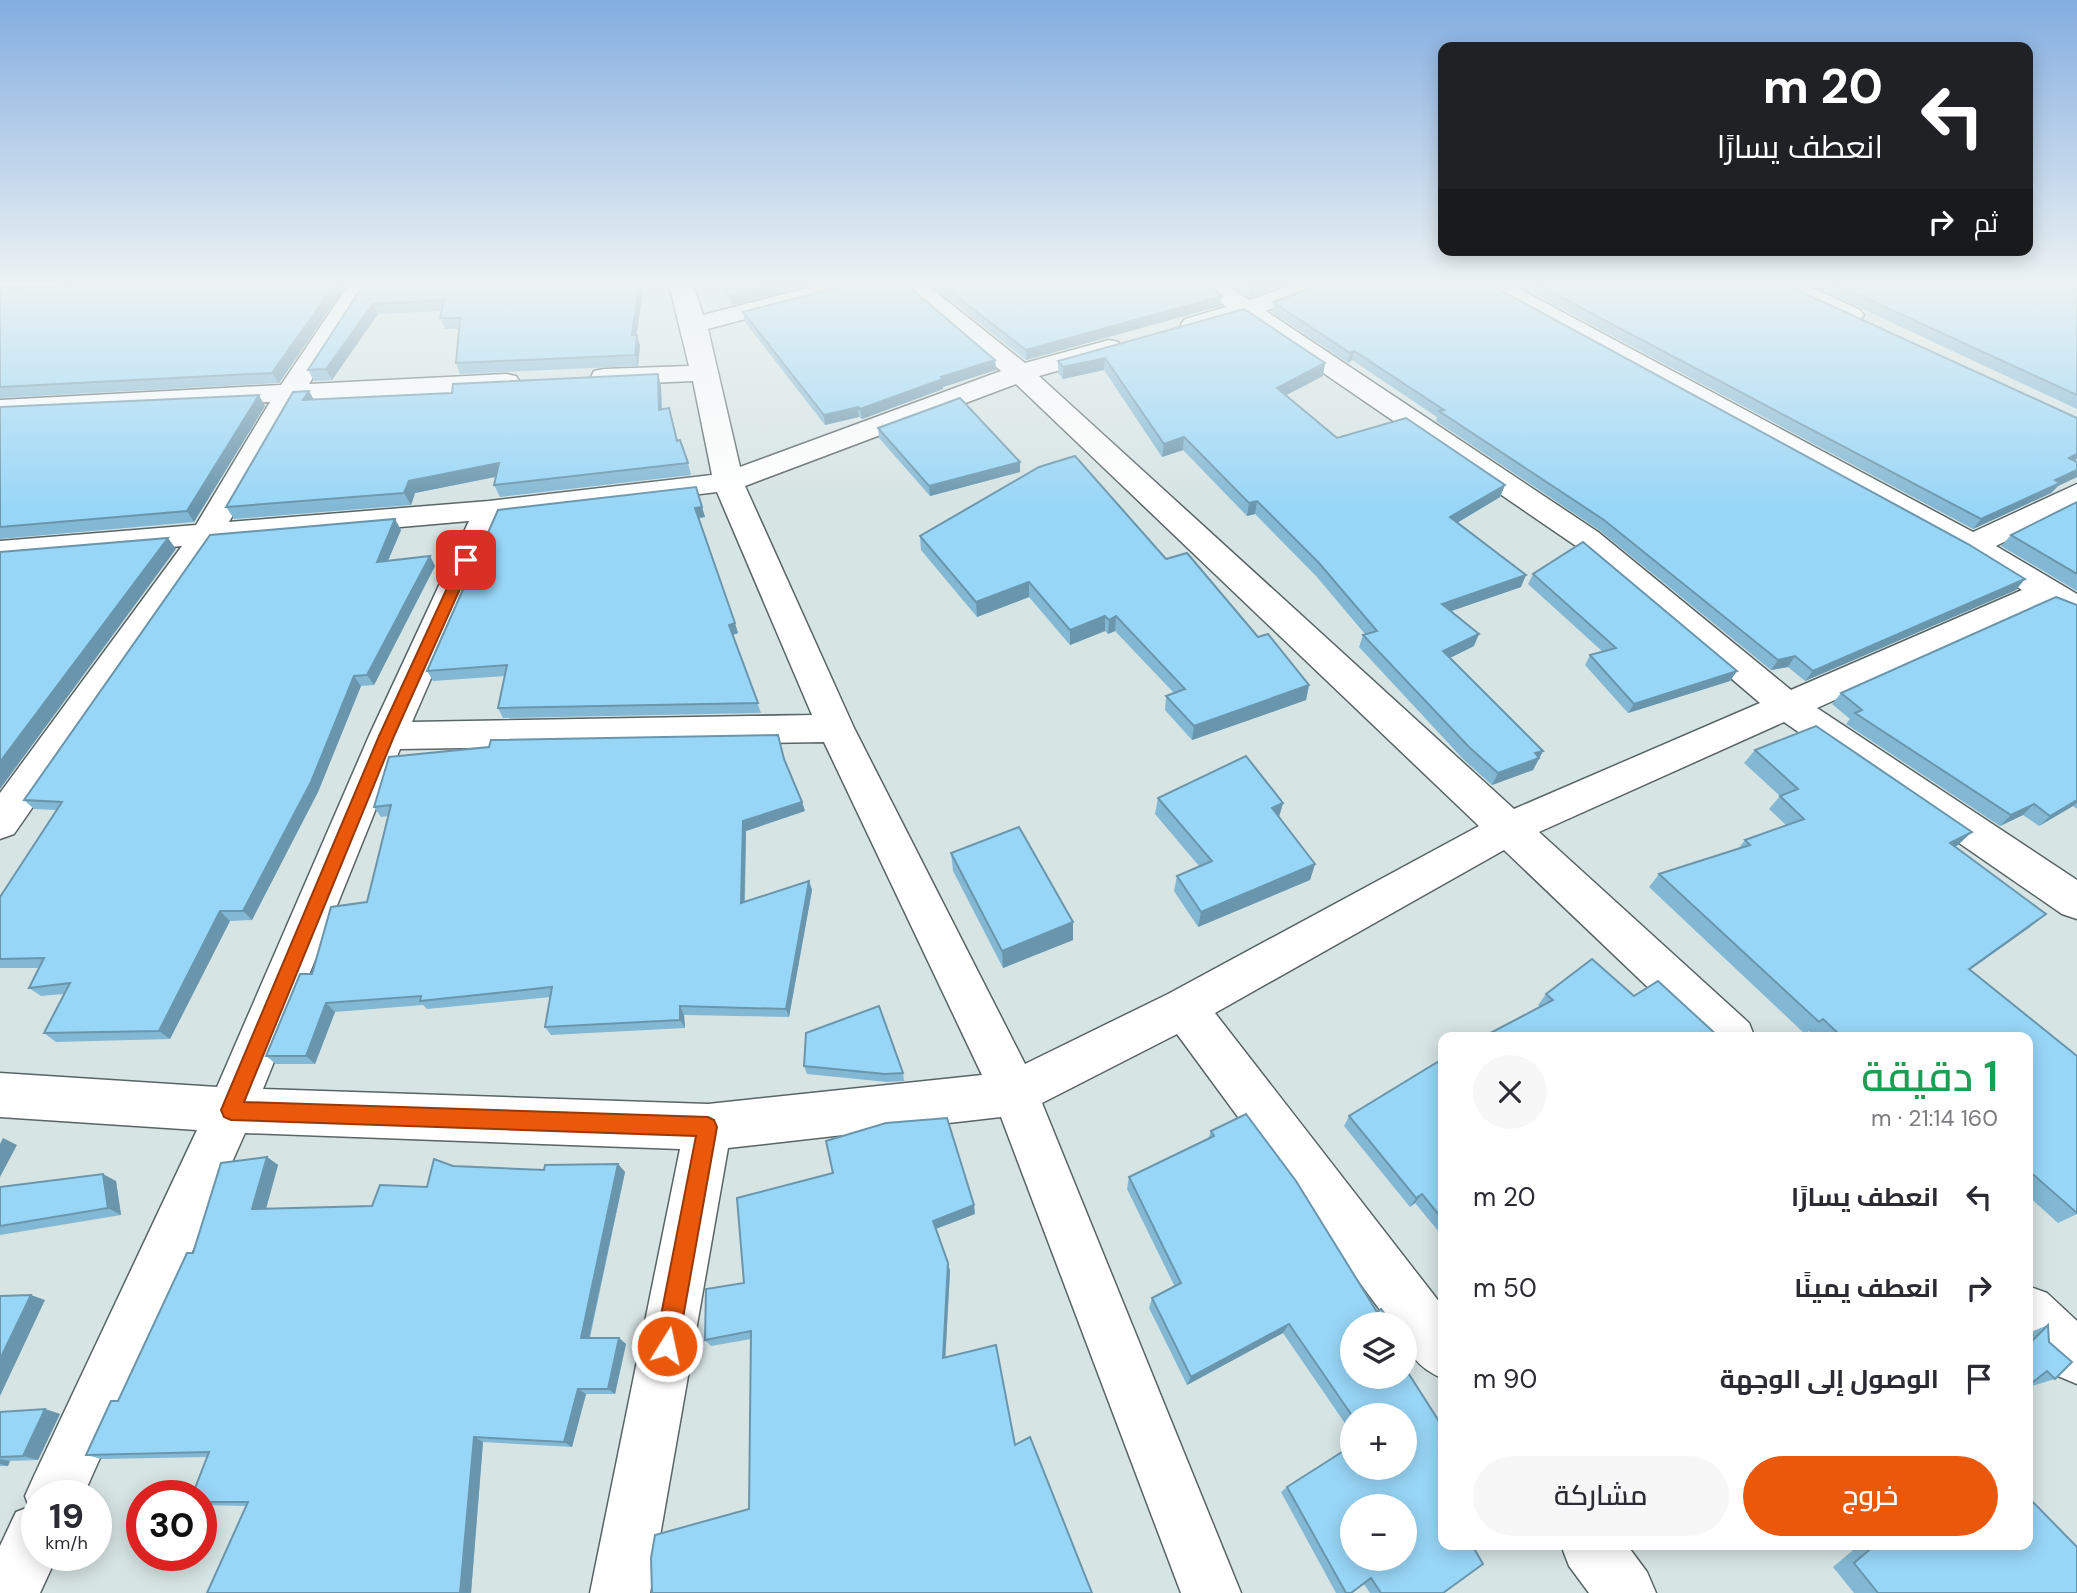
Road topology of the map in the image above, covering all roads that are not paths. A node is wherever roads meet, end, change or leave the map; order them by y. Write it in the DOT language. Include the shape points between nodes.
graph roads {
  1 [pos="312,358"];
  2 [pos="701,358"];
  3 [pos="1002,358"];
  4 [pos="1072,358"];
  5 [pos="1320,358"];
  6 [pos="1629,358"];
  7 [pos="704,373"];
  8 [pos="1020,373"];
  9 [pos="580,378"];
  10 [pos="538,380"];
  11 [pos="290,392"];
  12 [pos="0,408"];
  13 [pos="728,482"];
  14 [pos="2077,493"];
  15 [pos="489,510"];
  16 [pos="207,533"];
  17 [pos="1972,545"];
  18 [pos="0,551"];
  19 [pos="2062,601"];
  20 [pos="1787,706"];
  21 [pos="836,728"];
  22 [pos="387,736"];
  23 [pos="0,823"];
  24 [pos="1507,829"];
  25 [pos="2077,902"];
  26 [pos="1184,1009"];
  27 [pos="1726,1032"];
  28 [pos="1014,1093"];
  29 [pos="0,1095"];
  30 [pos="231,1110"];
  31 [pos="708,1127"];
  32 [pos="2033,1317"];
  33 [pos="1438,1344"];
  34 [pos="2077,1357"];
  35 [pos="61,1480"];
  36 [pos="1594,1550"];
  37 [pos="21,1567"];
  38 [pos="9,1593"];
  39 [pos="620,1593"];
  40 [pos="1212,1593"];
  41 [pos="1626,1593"];
  1 -- 11 [label="street"];
  2 -- 7 [label="street"];
  3 -- 8 [label="street"];
  4 -- 8 [label="street"];
  5 -- 20 [label="street" via="1587,539"];
  6 -- 17 [label="street"];
  7 -- 9 [label="street"];
  7 -- 13 [label="street"];
  8 -- 13 [label="street"];
  8 -- 24 [label="street"];
  10 -- 11 [label="street"];
  11 -- 12 [label="street"];
  11 -- 16 [label="street"];
  13 -- 15 [label="street"];
  13 -- 21 [label="street"];
  14 -- 17 [label="street"];
  15 -- 16 [label="street"];
  15 -- 22 [label="street"];
  16 -- 18 [label="street"];
  16 -- 23 [label="street"];
  17 -- 19 [label="street"];
  19 -- 20 [label="street"];
  20 -- 24 [label="street"];
  20 -- 25 [label="street"];
  21 -- 22 [label="street"];
  21 -- 28 [label="street"];
  22 -- 30 [label="street"];
  24 -- 26 [label="street"];
  24 -- 27 [label="street"];
  26 -- 28 [label="street"];
  26 -- 33 [label="street"];
  28 -- 31 [label="street"];
  28 -- 40 [label="street"];
  29 -- 30 [label="street"];
  30 -- 31 [label="street"];
  30 -- 35 [label="street"];
  31 -- 39 [label="street"];
  32 -- 34 [label="street"];
  36 -- 41 [label="street"];
  37 -- 38 [label="street"];
}
